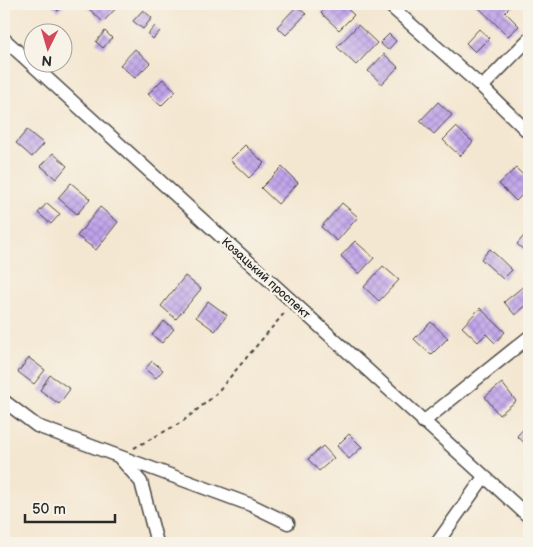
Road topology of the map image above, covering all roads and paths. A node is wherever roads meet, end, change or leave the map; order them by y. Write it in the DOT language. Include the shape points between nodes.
graph roads {
  1 [pos="388,4"];
  2 [pos="4,39"];
  3 [pos="529,39"];
  4 [pos="482,87"];
  5 [pos="529,133"];
  6 [pos="293,303"];
  7 [pos="529,337"];
  8 [pos="4,401"];
  9 [pos="424,422"];
  10 [pos="119,457"];
  11 [pos="484,477"];
  12 [pos="529,517"];
  13 [pos="288,523"];
  14 [pos="157,543"];
  15 [pos="436,543"];
  1 -- 4 [label="street"];
  2 -- 6 [label="street, Козацький проспект"];
  3 -- 4 [label="street"];
  4 -- 5 [label="street"];
  6 -- 9 [label="street, Козацький проспект"];
  6 -- 10 [label="path" via="214,396 182,422"];
  7 -- 9 [label="street"];
  8 -- 10 [label="street" via="37,426"];
  9 -- 11 [label="street, Козацький проспект"];
  10 -- 13 [label="street" via="251,505"];
  10 -- 14 [label="street" via="141,482"];
  11 -- 12 [label="street, Козацький проспект"];
  11 -- 15 [label="street"];
}
